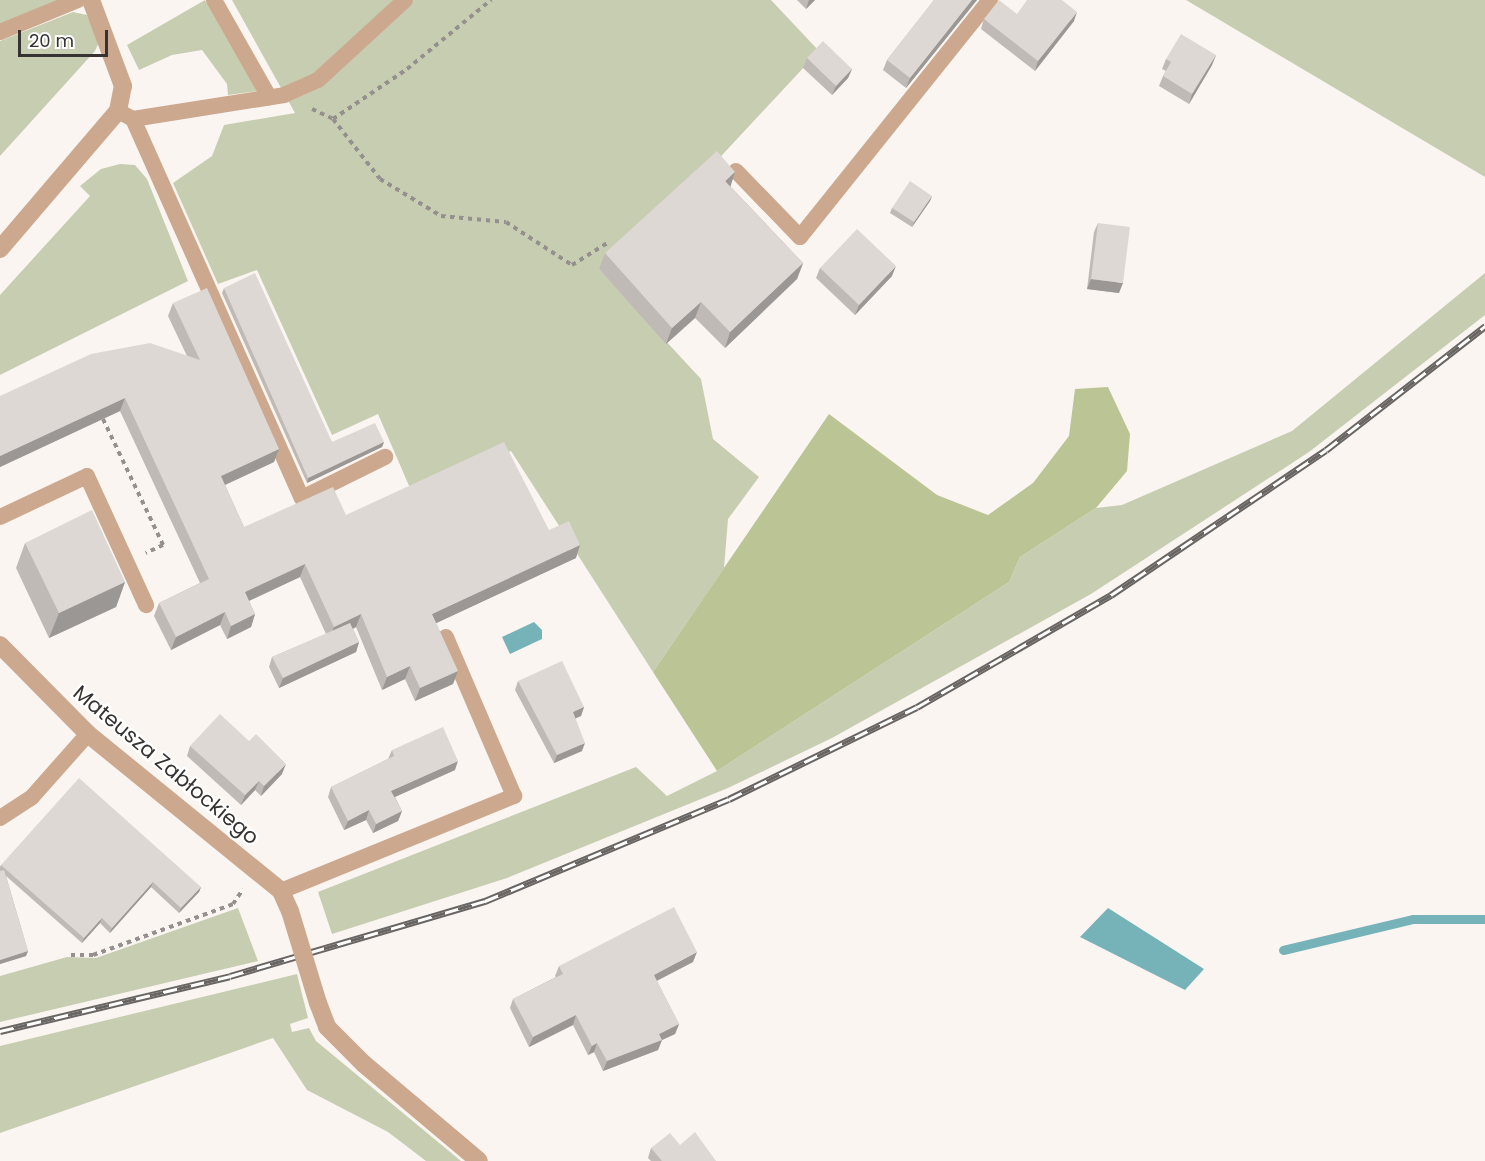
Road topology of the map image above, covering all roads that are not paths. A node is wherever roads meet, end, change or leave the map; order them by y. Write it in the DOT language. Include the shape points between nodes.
graph roads {
  1 [pos="78,0"];
  2 [pos="91,0"];
  3 [pos="214,0"];
  4 [pos="405,0"];
  5 [pos="990,0"];
  6 [pos="0,32"];
  7 [pos="276,96"];
  8 [pos="126,115"];
  9 [pos="736,171"];
  10 [pos="0,249"];
  11 [pos="385,457"];
  12 [pos="0,517"];
  13 [pos="146,605"];
  14 [pos="446,637"];
  15 [pos="0,645"];
  16 [pos="88,734"];
  17 [pos="0,818"];
  18 [pos="281,891"];
  19 [pos="479,1161"];
  1 -- 6 [label="lane"];
  2 -- 8 [label="street" via="123,86"];
  3 -- 7 [label="lane"];
  4 -- 7 [label="lane" via="318,80"];
  5 -- 9 [label="lane" via="800,237"];
  7 -- 8 [label="lane"];
  8 -- 10 [label="street"];
  8 -- 11 [label="lane" via="302,498"];
  12 -- 13 [label="lane" via="87,477"];
  14 -- 18 [label="lane" via="514,796"];
  15 -- 16 [label="street, Mateusza Zabłockiego"];
  16 -- 17 [label="lane" via="32,797"];
  16 -- 18 [label="street, Mateusza Zabłockiego"];
  18 -- 19 [label="street, Mateusza Zabłockiego, bridge" via="327,1027 364,1064"];
}
